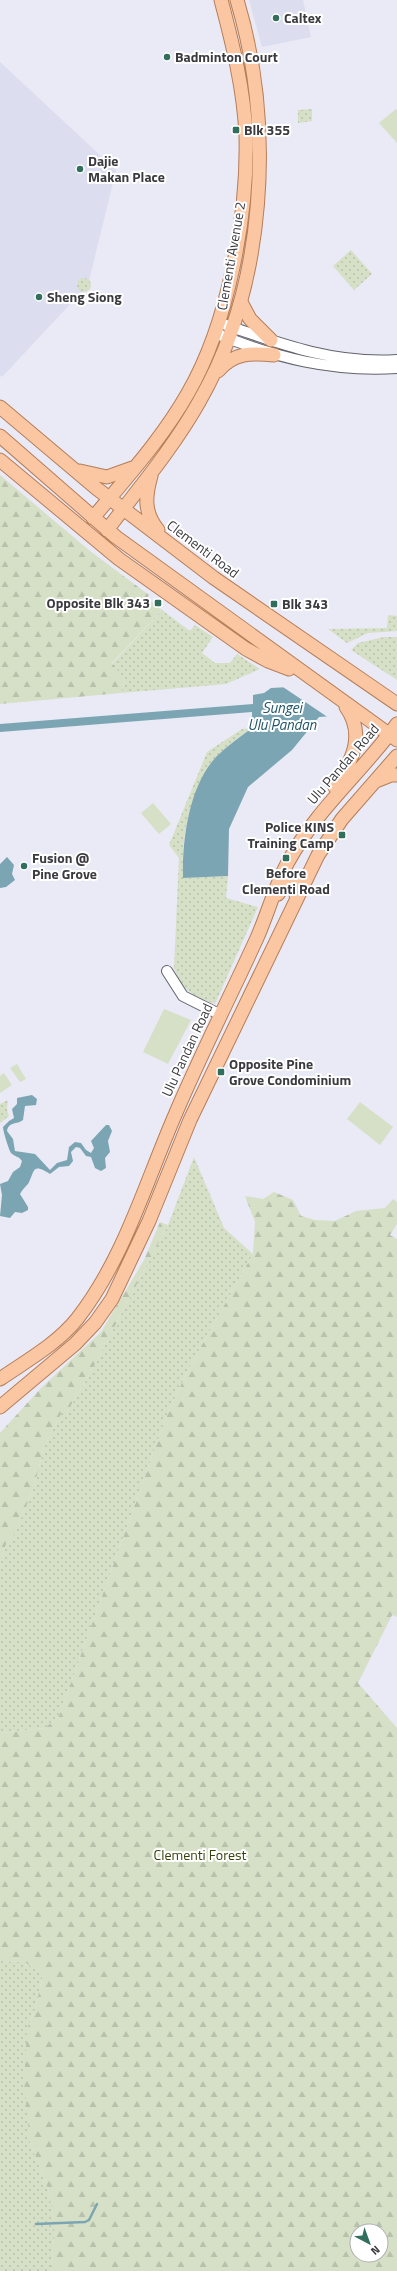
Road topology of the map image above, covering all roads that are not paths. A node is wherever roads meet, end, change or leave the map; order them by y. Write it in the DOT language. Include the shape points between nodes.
graph roads {
  1 [pos="221,0"];
  2 [pos="237,0"];
  3 [pos="233,262"];
  4 [pos="248,264"];
  5 [pos="242,304"];
  6 [pos="217,328"];
  7 [pos="231,333"];
  8 [pos="271,340"];
  9 [pos="274,356"];
  10 [pos="397,360"];
  11 [pos="397,368"];
  12 [pos="212,378"];
  13 [pos="0,407"];
  14 [pos="0,436"];
  15 [pos="0,460"];
  16 [pos="70,466"];
  17 [pos="136,466"];
  18 [pos="152,472"];
  19 [pos="110,498"];
  20 [pos="124,508"];
  21 [pos="93,518"];
  22 [pos="107,530"];
  23 [pos="168,543"];
  24 [pos="305,675"];
  25 [pos="343,702"];
  26 [pos="397,704"];
  27 [pos="394,733"];
  28 [pos="397,756"];
  29 [pos="397,775"];
  30 [pos="374,782"];
  31 [pos="324,809"];
  32 [pos="294,899"];
  33 [pos="270,906"];
  34 [pos="166,971"];
  35 [pos="221,1015"];
  36 [pos="0,1379"];
  37 [pos="1,1405"];
  1 -- 3 [label="main road, Clementi Avenue 2" via="235,55 246,137 242,210"];
  2 -- 4 [label="main road, Clementi Avenue 2" via="250,52 260,136 257,210"];
  3 -- 4 [label="main road" via="238,266"];
  3 -- 6 [label="main road, Clementi Avenue 2"];
  4 -- 5 [label="main road, Clementi Avenue 2"];
  5 -- 7 [label="main road, Clementi Avenue 2"];
  5 -- 8 [label="main road" via="250,319"];
  6 -- 7 [label="street"];
  6 -- 17 [label="main road, Clementi Avenue 2" via="188,392 163,432"];
  7 -- 8 [label="street"];
  7 -- 9 [label="street"];
  7 -- 12 [label="main road, Clementi Avenue 2"];
  8 -- 10 [label="street" via="329,357 368,362"];
  9 -- 11 [label="street" via="370,370"];
  9 -- 12 [label="main road" via="250,352 234,357"];
  12 -- 18 [label="main road, Clementi Avenue 2" via="186,424"];
  13 -- 16 [label="main road, Clementi Road"];
  14 -- 21 [label="main road"];
  15 -- 24 [label="main road" via="119,558 219,630 268,661"];
  16 -- 17 [label="main road" via="84,473 107,477"];
  16 -- 19 [label="main road, Clementi Road"];
  17 -- 19 [label="main road, Clementi Avenue 2"];
  18 -- 20 [label="main road, Clementi Avenue 2"];
  18 -- 23 [label="main road" via="146,504 151,522"];
  19 -- 20 [label="main road, Clementi Road"];
  19 -- 21 [label="main road, Clementi Avenue 2"];
  20 -- 22 [label="main road, Clementi Avenue 2"];
  20 -- 23 [label="main road, Clementi Road"];
  21 -- 22 [label="main road"];
  22 -- 24 [label="main road"];
  23 -- 26 [label="main road, Clementi Road" via="214,578"];
  24 -- 25 [label="main road"];
  25 -- 27 [label="main road" via="371,722"];
  25 -- 31 [label="main road" via="355,722 356,738 350,762"];
  27 -- 31 [label="main road, Ulu Pandan Road"];
  28 -- 30 [label="main road"];
  29 -- 30 [label="main road"];
  30 -- 32 [label="main road" via="326,841"];
  31 -- 33 [label="main road, Ulu Pandan Road" via="289,861"];
  32 -- 33 [label="main road" via="298,882 294,878 286,883"];
  32 -- 37 [label="main road" via="278,940 190,1120 149,1221 112,1298 95,1323 74,1344"];
  33 -- 35 [label="main road, Ulu Pandan Road"];
  34 -- 35 [label="street" via="183,996"];
  35 -- 36 [label="main road, Ulu Pandan Road" via="175,1116 137,1212 99,1288 76,1320 53,1342"];
}
